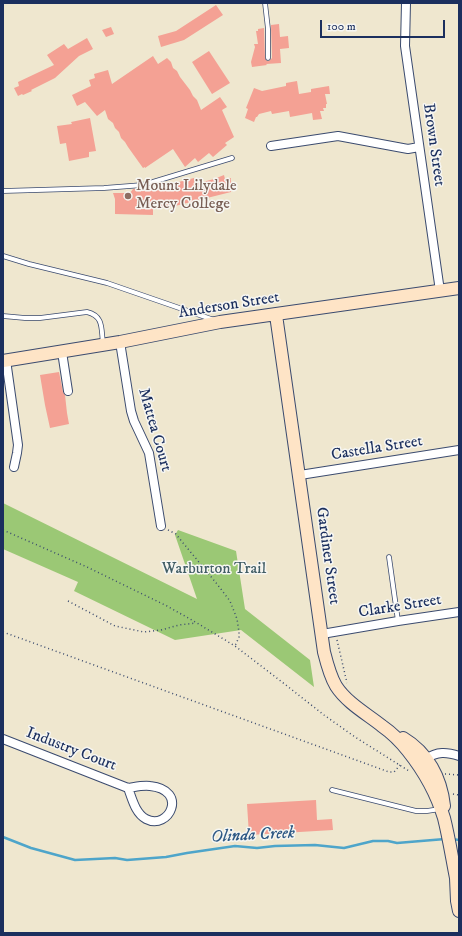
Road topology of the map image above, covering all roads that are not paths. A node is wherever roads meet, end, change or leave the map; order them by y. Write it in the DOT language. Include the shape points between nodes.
graph roads {
  1 [pos="265,3"];
  2 [pos="406,3"];
  3 [pos="268,58"];
  4 [pos="271,146"];
  5 [pos="419,147"];
  6 [pos="232,158"];
  7 [pos="3,191"];
  8 [pos="3,256"];
  9 [pos="459,288"];
  10 [pos="440,291"];
  11 [pos="276,314"];
  12 [pos="3,316"];
  13 [pos="220,322"];
  14 [pos="120,342"];
  15 [pos="103,344"];
  16 [pos="62,352"];
  17 [pos="4,360"];
  18 [pos="68,391"];
  19 [pos="459,450"];
  20 [pos="14,467"];
  21 [pos="300,475"];
  22 [pos="161,526"];
  23 [pos="390,557"];
  24 [pos="459,612"];
  25 [pos="398,621"];
  26 [pos="322,634"];
  27 [pos="3,739"];
  28 [pos="459,756"];
  29 [pos="419,766"];
  30 [pos="128,788"];
  31 [pos="332,790"];
  32 [pos="440,809"];
  33 [pos="445,825"];
  34 [pos="458,881"];
  35 [pos="459,911"];
  1 -- 3 [label="lane"];
  2 -- 5 [label="street, Brown Street" via="405,46"];
  4 -- 5 [label="street" via="338,136 408,149"];
  5 -- 10 [label="street, Brown Street"];
  6 -- 7 [label="lane" via="143,185"];
  8 -- 13 [label="lane" via="107,283"];
  9 -- 10 [label="main road, Anderson Street"];
  10 -- 11 [label="main road, Anderson Street"];
  11 -- 13 [label="main road, Anderson Street"];
  11 -- 21 [label="main road, Gardiner Street"];
  12 -- 15 [label="lane" via="40,318 92,313 100,320"];
  13 -- 14 [label="main road, Anderson Street"];
  14 -- 15 [label="main road, Anderson Street"];
  14 -- 22 [label="street, Mattea Court" via="131,411 149,453"];
  15 -- 16 [label="main road, Anderson Street"];
  16 -- 17 [label="main road, Anderson Street"];
  16 -- 18 [label="street"];
  17 -- 20 [label="street" via="18,445"];
  19 -- 21 [label="street, Castella Street"];
  21 -- 26 [label="main road, Gardiner Street"];
  23 -- 25 [label="lane"];
  24 -- 25 [label="street, Clarke Street"];
  25 -- 26 [label="street, Clarke Street"];
  26 -- 29 [label="main road, Gardiner Street" via="328,668 337,688 382,726 414,746"];
  27 -- 30 [label="street, Industry Court"];
  28 -- 29 [label="street" via="448,753 432,755"];
  29 -- 32 [label="main road"];
  29 -- 33 [label="main road" via="435,772 444,804"];
  30 -- 30 [label="street, Industry Court" via="150,786 166,791 172,798 168,814 165,818 155,821 146,819 138,812"];
  31 -- 32 [label="lane" via="416,811"];
  32 -- 33 [label="main road"];
  33 -- 34 [label="main road"];
  34 -- 35 [label="main road"];
}
